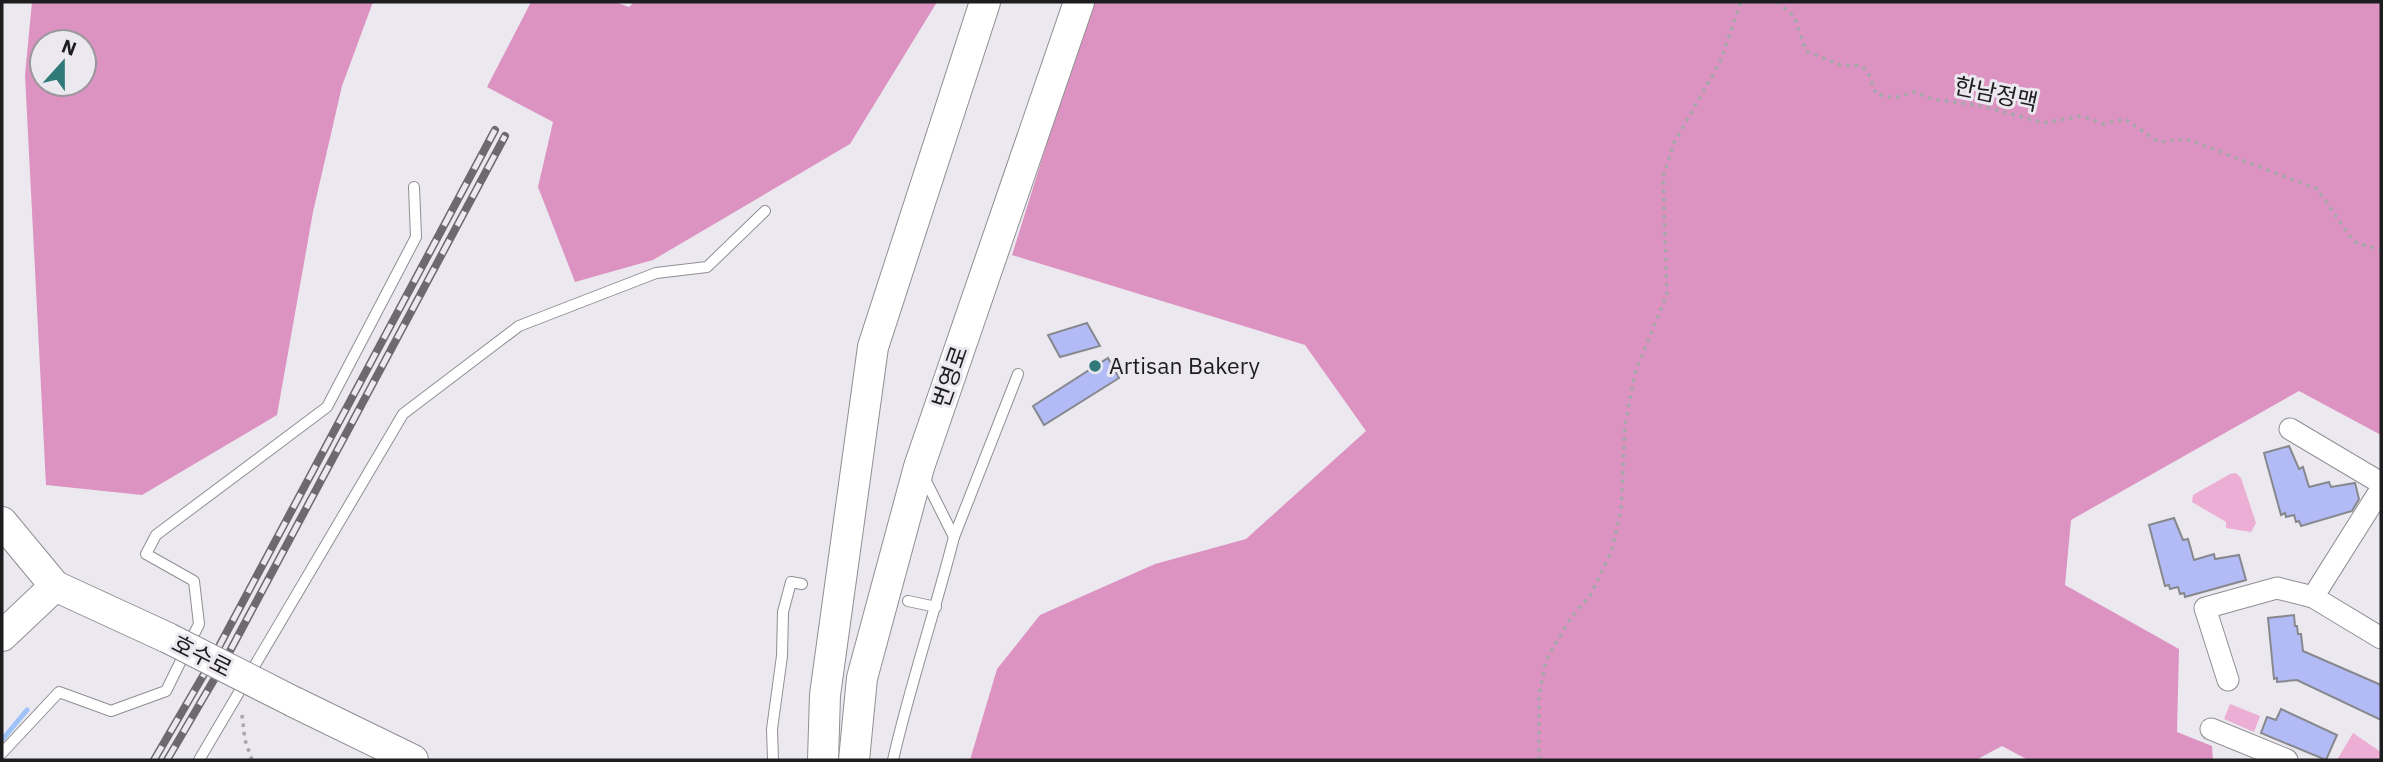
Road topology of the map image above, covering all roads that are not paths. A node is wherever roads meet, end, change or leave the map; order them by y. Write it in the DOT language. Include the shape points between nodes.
graph roads {
  1 [pos="985,2"];
  2 [pos="1079,2"];
  3 [pos="414,187"];
  4 [pos="765,211"];
  5 [pos="1018,374"];
  6 [pos="2290,429"];
  7 [pos="919,467"];
  8 [pos="2381,483"];
  9 [pos="2381,489"];
  10 [pos="2,522"];
  11 [pos="954,537"];
  12 [pos="802,584"];
  13 [pos="55,586"];
  14 [pos="2313,597"];
  15 [pos="908,601"];
  16 [pos="936,607"];
  17 [pos="2,636"];
  18 [pos="2381,638"];
  19 [pos="2228,680"];
  20 [pos="2211,729"];
  21 [pos="2,753"];
  22 [pos="199,760"];
  23 [pos="413,760"];
  24 [pos="774,760"];
  25 [pos="823,760"];
  26 [pos="854,760"];
  27 [pos="893,760"];
  28 [pos="2287,760"];
  1 -- 25 [label="street" via="873,347 825,695"];
  2 -- 7 [label="street, 번영로"];
  3 -- 21 [label="lane" via="416,237 327,407 156,535 146,554 194,581 199,624 166,691 111,711 59,692"];
  4 -- 22 [label="lane" via="707,267 656,273 519,326 403,414"];
  5 -- 11 [label="lane"];
  6 -- 8 [label="street"];
  7 -- 11 [label="lane"];
  7 -- 26 [label="street, 번영로" via="862,678"];
  9 -- 14 [label="street"];
  10 -- 13 [label="street"];
  11 -- 16 [label="lane"];
  12 -- 24 [label="lane" via="791,582 783,612 772,729"];
  13 -- 17 [label="street"];
  13 -- 23 [label="street, 호수로, bridge"];
  14 -- 18 [label="street"];
  14 -- 19 [label="street" via="2277,587 2205,608"];
  15 -- 16 [label="lane"];
  16 -- 27 [label="lane"];
  20 -- 28 [label="street"];
}
